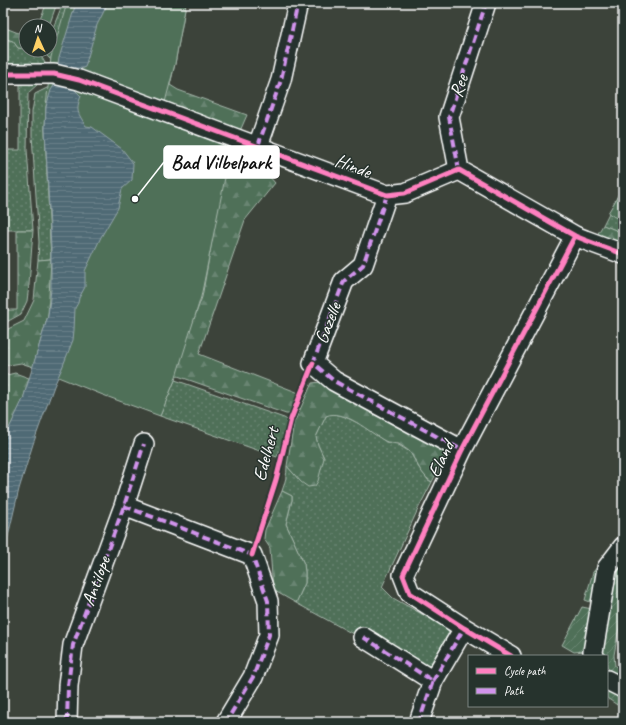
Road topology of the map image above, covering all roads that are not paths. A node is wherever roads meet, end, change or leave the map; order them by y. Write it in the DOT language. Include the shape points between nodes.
graph roads {
  1 [pos="298,3"];
  2 [pos="486,3"];
  3 [pos="3,74"];
  4 [pos="258,146"];
  5 [pos="459,170"];
  6 [pos="387,195"];
  7 [pos="574,236"];
  8 [pos="623,254"];
  9 [pos="144,444"];
  10 [pos="462,450"];
  11 [pos="124,506"];
  12 [pos="623,547"];
  13 [pos="464,628"];
  14 [pos="363,637"];
  15 [pos="509,655"];
  16 [pos="594,655"];
  17 [pos="608,680"];
  18 [pos="433,681"];
  19 [pos="623,688"];
  20 [pos="68,722"];
  21 [pos="226,722"];
  22 [pos="420,722"];
  1 -- 4 [label="street" via="281,80"];
  2 -- 5 [label="street, Ree" via="449,117"];
  3 -- 4 [label="street, Hinde" via="62,76 131,98"];
  4 -- 6 [label="street, Hinde"];
  5 -- 6 [label="street, Hinde" via="405,193"];
  5 -- 7 [label="street"];
  6 -- 10 [label="street, Gazelle" via="364,265 344,281 313,363 334,381"];
  7 -- 8 [label="street"];
  7 -- 10 [label="street, Eland"];
  9 -- 11 [label="street, Antilope"];
  10 -- 13 [label="street, Eland" via="403,575 410,592"];
  11 -- 20 [label="street, Antilope" via="73,645 68,686"];
  11 -- 21 [label="street" via="252,555 268,601 269,635 253,677"];
  12 -- 16 [label="street" via="607,568"];
  13 -- 15 [label="street, Eland"];
  13 -- 18 [label="street"];
  14 -- 18 [label="street"];
  17 -- 19 [label="street"];
  18 -- 22 [label="street"];
}
